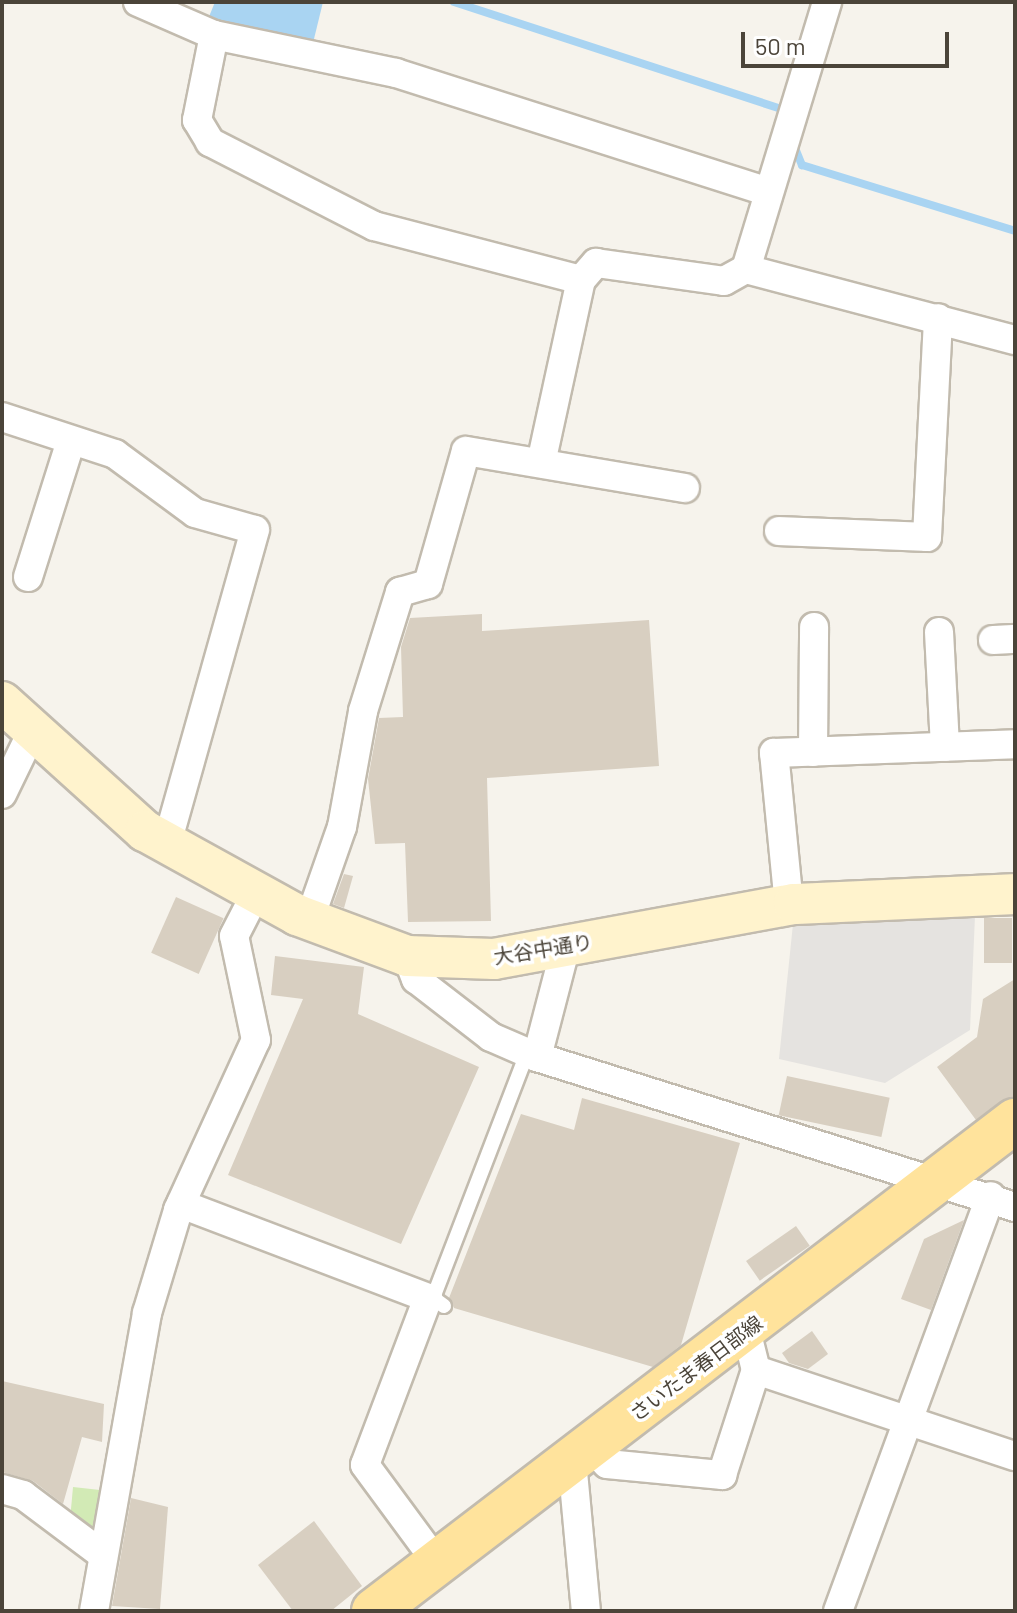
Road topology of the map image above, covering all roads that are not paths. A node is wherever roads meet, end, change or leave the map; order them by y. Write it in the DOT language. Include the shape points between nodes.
graph roads {
  1 [pos="140,2"];
  2 [pos="827,2"];
  3 [pos="214,35"];
  4 [pos="766,191"];
  5 [pos="746,269"];
  6 [pos="581,280"];
  7 [pos="938,318"];
  8 [pos="1015,340"];
  9 [pos="2,417"];
  10 [pos="71,441"];
  11 [pos="541,463"];
  12 [pos="685,488"];
  13 [pos="779,531"];
  14 [pos="28,577"];
  15 [pos="814,627"];
  16 [pos="939,632"];
  17 [pos="2,702"];
  18 [pos="33,730"];
  19 [pos="1015,744"];
  20 [pos="945,747"];
  21 [pos="813,752"];
  22 [pos="2,794"];
  23 [pos="167,843"];
  24 [pos="256,893"];
  25 [pos="1015,894"];
  26 [pos="789,905"];
  27 [pos="309,921"];
  28 [pos="566,946"];
  29 [pos="407,956"];
  30 [pos="532,1055"];
  31 [pos="1015,1121"];
  32 [pos="941,1178"];
  33 [pos="1003,1202"];
  34 [pos="181,1204"];
  35 [pos="444,1306"];
  36 [pos="751,1350"];
  37 [pos="905,1418"];
  38 [pos="581,1454"];
  39 [pos="1015,1456"];
  40 [pos="2,1489"];
  41 [pos="103,1555"];
  42 [pos="438,1564"];
  43 [pos="94,1611"];
  44 [pos="374,1611"];
  45 [pos="586,1611"];
  46 [pos="838,1611"];
  1 -- 3 [label="street"];
  2 -- 4 [label="street"];
  3 -- 4 [label="street" via="396,73"];
  3 -- 6 [label="street" via="197,120 210,142 374,226"];
  4 -- 5 [label="street"];
  5 -- 6 [label="street" via="724,281 596,263"];
  5 -- 7 [label="street"];
  6 -- 11 [label="street"];
  7 -- 8 [label="street"];
  7 -- 13 [label="street" via="927,537"];
  9 -- 10 [label="street"];
  10 -- 14 [label="street"];
  10 -- 23 [label="street" via="115,454 195,513 255,530"];
  11 -- 12 [label="street"];
  11 -- 27 [label="street" via="466,451 428,584 400,592 363,711 342,827"];
  15 -- 21 [label="street"];
  16 -- 20 [label="street"];
  17 -- 18 [label="street, 大谷中通り"];
  18 -- 22 [label="street"];
  18 -- 23 [label="street, 大谷中通り"];
  19 -- 20 [label="street"];
  20 -- 21 [label="street"];
  21 -- 26 [label="street" via="774,753"];
  23 -- 24 [label="street, 大谷中通り"];
  24 -- 27 [label="street, 大谷中通り"];
  24 -- 34 [label="street" via="234,936 256,1040"];
  25 -- 26 [label="street, 大谷中通り"];
  26 -- 28 [label="street, 大谷中通り"];
  27 -- 29 [label="street, 大谷中通り"];
  28 -- 29 [label="street, 大谷中通り" via="494,959"];
  28 -- 30 [label="street"];
  29 -- 30 [label="street" via="416,979 491,1037"];
  30 -- 32 [label="street" via="749,1127"];
  30 -- 35 [label="lane" via="433,1298"];
  31 -- 32 [label="main road, さいたま春日部線"];
  32 -- 33 [label="street"];
  32 -- 36 [label="main road, さいたま春日部線"];
  33 -- 37 [label="street"];
  34 -- 41 [label="street" via="123,1420"];
  34 -- 42 [label="street" via="428,1298 365,1465"];
  36 -- 37 [label="street"];
  36 -- 38 [label="main road, さいたま春日部線"];
  36 -- 38 [label="street" via="722,1475 607,1464"];
  37 -- 39 [label="street"];
  37 -- 46 [label="street"];
  38 -- 42 [label="main road, さいたま春日部線"];
  38 -- 45 [label="street"];
  40 -- 41 [label="street" via="23,1495"];
  41 -- 43 [label="street"];
  42 -- 44 [label="main road, さいたま春日部線"];
}
